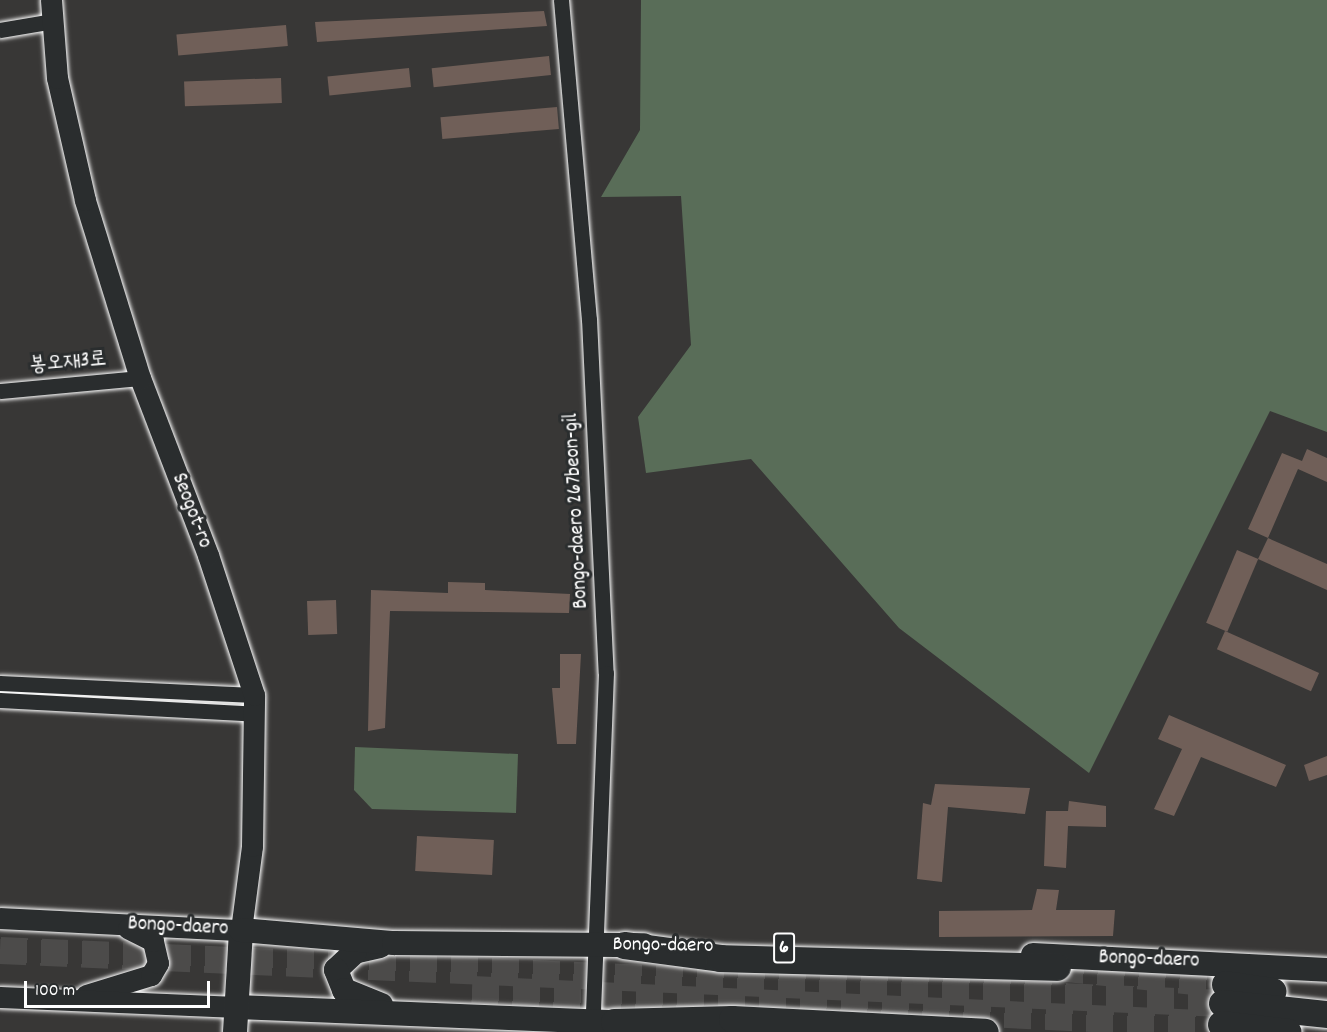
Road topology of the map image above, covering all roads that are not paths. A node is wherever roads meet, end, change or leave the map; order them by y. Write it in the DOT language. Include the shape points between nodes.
graph roads {
  1 [pos="51,0"];
  2 [pos="561,0"];
  3 [pos="53,21"];
  4 [pos="0,30"];
  5 [pos="140,378"];
  6 [pos="0,391"];
  7 [pos="0,683"];
  8 [pos="0,700"];
  9 [pos="255,705"];
  10 [pos="0,918"];
  11 [pos="116,924"];
  12 [pos="241,930"];
  13 [pos="394,943"];
  14 [pos="594,945"];
  15 [pos="624,945"];
  16 [pos="1057,968"];
  17 [pos="1327,970"];
  18 [pos="0,997"];
  19 [pos="1327,999"];
  20 [pos="69,1000"];
  21 [pos="1223,1003"];
  22 [pos="237,1007"];
  23 [pos="403,1012"];
  24 [pos="1327,1014"];
  25 [pos="599,1025"];
  26 [pos="236,1032"];
  27 [pos="753,1032"];
  28 [pos="985,1032"];
  29 [pos="1288,1032"];
  1 -- 3 [label="main road, Seogot-ro"];
  2 -- 14 [label="street, Bongo-daero 267beon-gil" via="589,319 606,673"];
  3 -- 4 [label="street"];
  3 -- 5 [label="main road, Seogot-ro" via="57,78 85,200"];
  5 -- 6 [label="street, 봉오재3로"];
  5 -- 9 [label="main road, Seogot-ro" via="208,555"];
  7 -- 9 [label="street"];
  8 -- 9 [label="street"];
  9 -- 12 [label="main road, Seogot-ro" via="252,846"];
  10 -- 11 [label="main road, Bongo-daero"];
  11 -- 12 [label="main road, Bongo-daero"];
  11 -- 20 [label="main road" via="153,941 158,963 151,975"];
  12 -- 13 [label="main road, Bongo-daero / 6"];
  12 -- 22 [label="main road, Seogot-ro"];
  13 -- 14 [label="main road, Bongo-daero / 6"];
  13 -- 23 [label="main road" via="342,959 336,979 359,997"];
  14 -- 15 [label="main road, Bongo-daero / 6"];
  14 -- 25 [label="street, Bongo-daero 267beon-gil"];
  15 -- 16 [label="highway" via="720,958"];
  15 -- 17 [label="main road, Bongo-daero / 6" via="903,950"];
  18 -- 20 [label="main road"];
  19 -- 21 [label="highway"];
  20 -- 22 [label="main road"];
  21 -- 24 [label="highway"];
  21 -- 29 [label="highway"];
  22 -- 23 [label="main road"];
  22 -- 26 [label="main road, Seogot-ro"];
  23 -- 25 [label="main road"];
  25 -- 27 [label="main road"];
  25 -- 28 [label="highway" via="732,1019"];
}
